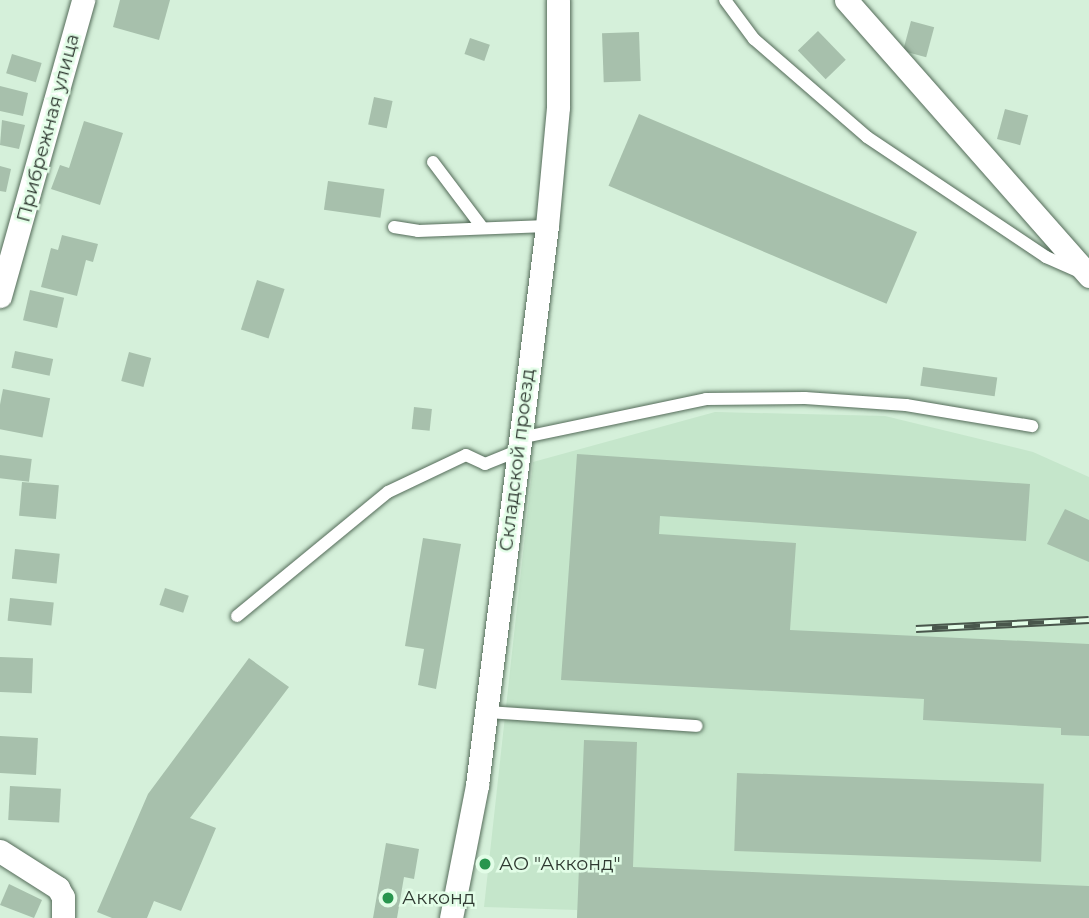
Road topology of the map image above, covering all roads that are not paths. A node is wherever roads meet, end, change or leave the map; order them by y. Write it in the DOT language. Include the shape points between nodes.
graph roads {
  1 [pos="83,0"];
  2 [pos="558,0"];
  3 [pos="725,0"];
  4 [pos="846,0"];
  5 [pos="433,162"];
  6 [pos="481,226"];
  7 [pos="547,226"];
  8 [pos="394,227"];
  9 [pos="1087,275"];
  10 [pos="0,296"];
  11 [pos="1032,426"];
  12 [pos="519,444"];
  13 [pos="237,616"];
  14 [pos="486,712"];
  15 [pos="697,726"];
  16 [pos="0,851"];
  17 [pos="63,918"];
  18 [pos="451,918"];
  1 -- 10 [label="street, Прибрежная улица"];
  2 -- 7 [label="street, Складской проезд" via="558,107"];
  3 -- 9 [label="lane" via="754,39 867,137 1045,257"];
  4 -- 9 [label="street"];
  5 -- 6 [label="lane"];
  6 -- 7 [label="lane"];
  6 -- 8 [label="lane" via="418,231"];
  7 -- 12 [label="street, Складской проезд"];
  11 -- 12 [label="lane" via="906,405 805,398 706,399"];
  12 -- 13 [label="lane" via="485,464 466,455 388,492"];
  12 -- 14 [label="street, Складской проезд"];
  14 -- 15 [label="lane"];
  14 -- 18 [label="street, Складской проезд"];
  16 -- 17 [label="street" via="58,888"];
}
